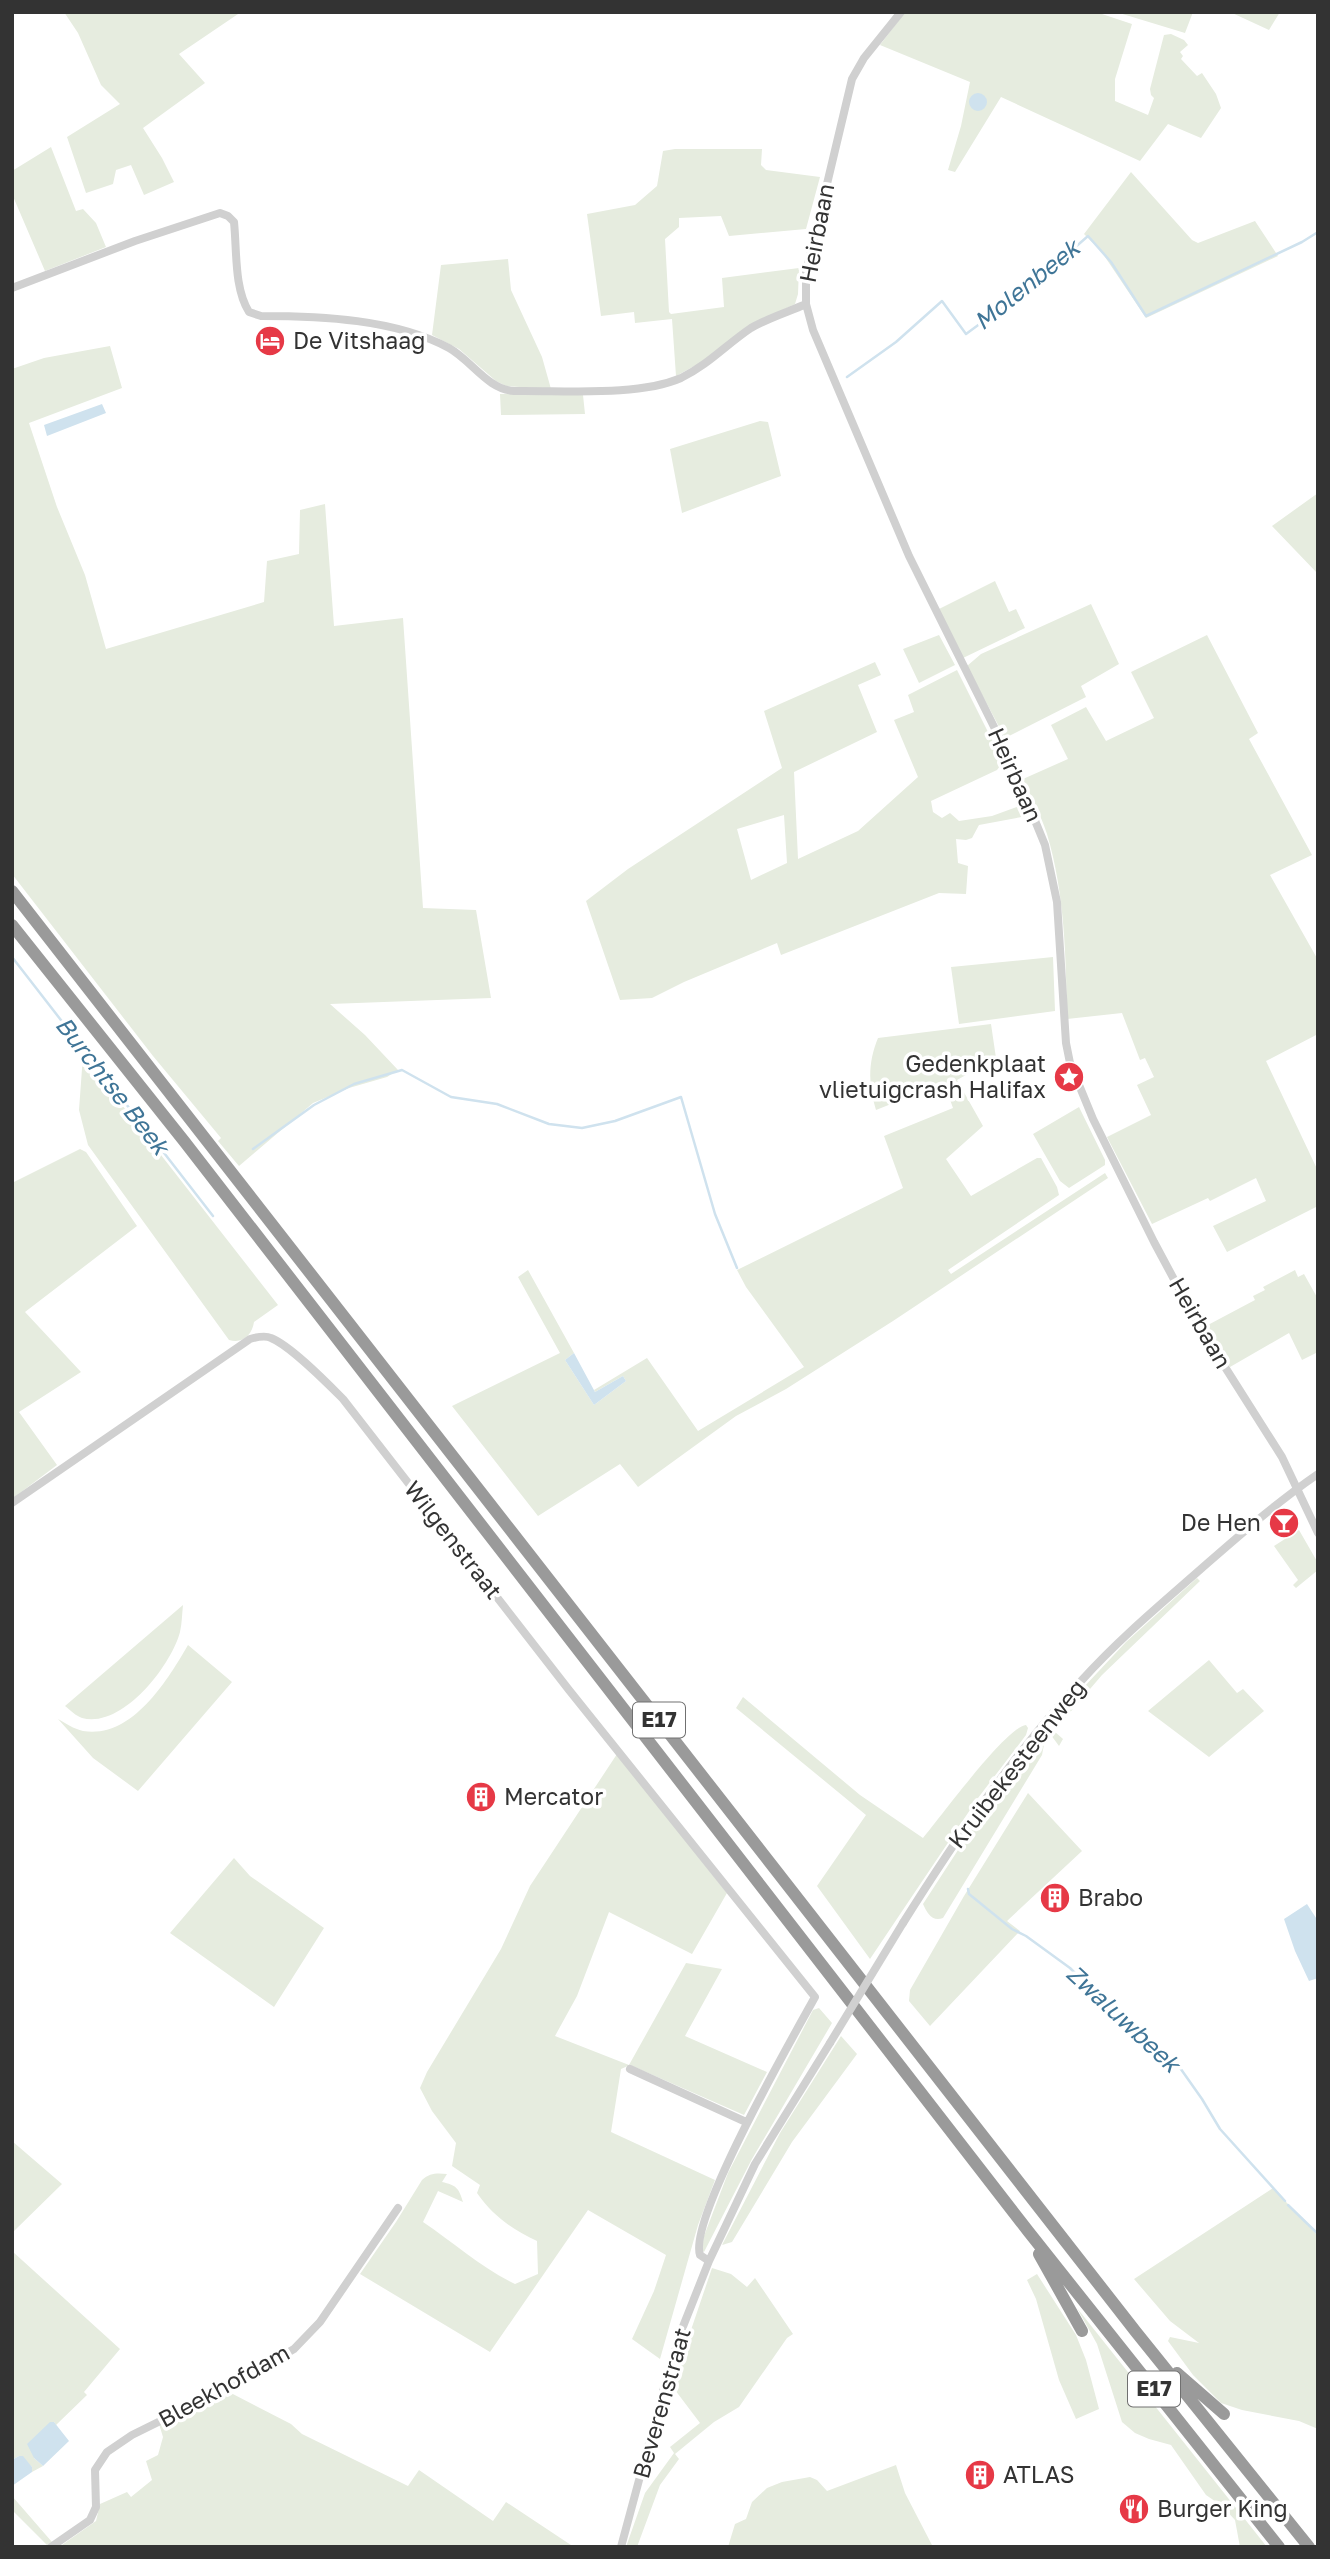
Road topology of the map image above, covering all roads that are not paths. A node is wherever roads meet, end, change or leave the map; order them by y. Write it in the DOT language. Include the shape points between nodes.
graph roads {
  1 [pos="901,12"];
  2 [pos="12,288"];
  3 [pos="806,304"];
  4 [pos="12,891"];
  5 [pos="12,925"];
  6 [pos="1318,1474"];
  7 [pos="1296,1490"];
  8 [pos="12,1503"];
  9 [pos="1318,1533"];
  10 [pos="830,2043"];
  11 [pos="630,2069"];
  12 [pos="746,2122"];
  13 [pos="398,2208"];
  14 [pos="1028,2231"];
  15 [pos="709,2261"];
  16 [pos="1082,2331"];
  17 [pos="1136,2332"];
  18 [pos="1224,2414"];
  19 [pos="51,2547"];
  20 [pos="621,2547"];
  21 [pos="1279,2547"];
  22 [pos="1309,2547"];
  1 -- 3 [label="street, Heirbaan" via="852,79 806,272"];
  2 -- 3 [label="street" via="220,213 234,222 242,301 249,312 406,330 449,348 497,387 514,391 622,390 666,383 698,368 757,325"];
  3 -- 7 [label="street, Heirbaan" via="909,556 1009,757 1041,833 1057,902 1066,1043 1088,1107 1193,1314 1282,1457"];
  4 -- 17 [label="highway, E17"];
  5 -- 14 [label="highway, E17"];
  6 -- 7 [label="street, Kruibekesteenweg"];
  7 -- 9 [label="street, Heirbaan"];
  7 -- 10 [label="street, Kruibekesteenweg, bridge" via="1131,1630 1038,1729 955,1841"];
  8 -- 12 [label="street, Wilgenstraat" via="250,1339 271,1338 311,1368 343,1399 816,1997"];
  10 -- 15 [label="street, Beverenstraat" via="755,2164"];
  11 -- 12 [label="street"];
  12 -- 15 [label="street" via="699,2242 700,2255"];
  13 -- 19 [label="street, Bleekhofdam" via="320,2322 294,2349 107,2452 95,2470 96,2507 90,2520"];
  14 -- 16 [label="highway"];
  14 -- 21 [label="highway, E17"];
  15 -- 20 [label="street, Beverenstraat" via="681,2329"];
  17 -- 18 [label="highway"];
  17 -- 22 [label="highway, E17"];
}
